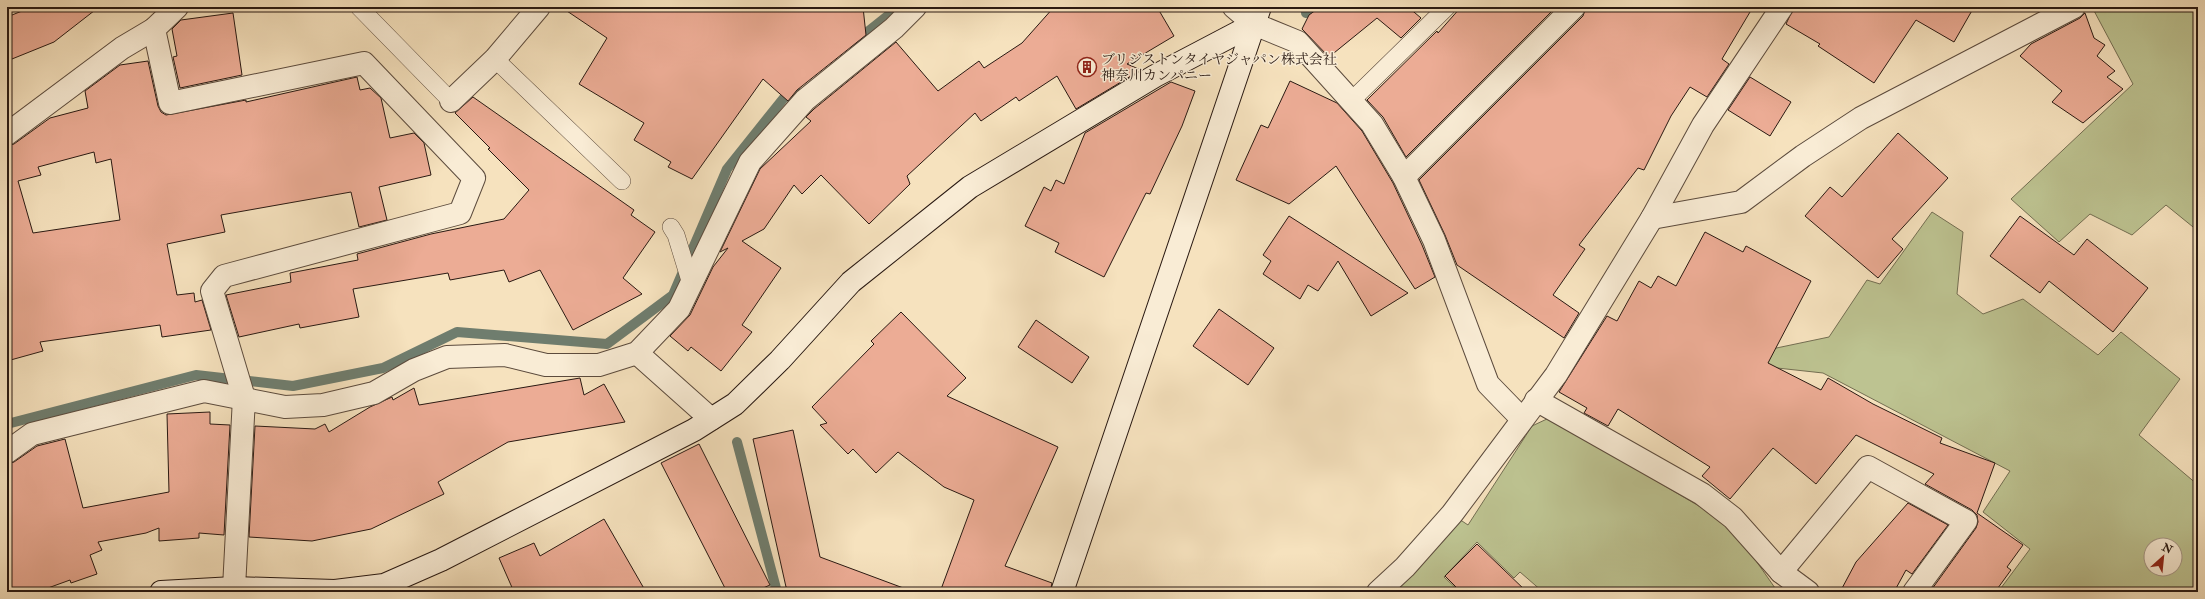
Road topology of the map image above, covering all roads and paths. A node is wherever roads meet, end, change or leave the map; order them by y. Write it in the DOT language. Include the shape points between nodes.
graph roads {
  1 [pos="177,7"];
  2 [pos="359,7"];
  3 [pos="539,7"];
  4 [pos="915,7"];
  5 [pos="1234,7"];
  6 [pos="1447,7"];
  7 [pos="1574,7"];
  8 [pos="1782,7"];
  9 [pos="2074,7"];
  10 [pos="1257,16"];
  11 [pos="154,29"];
  12 [pos="495,60"];
  13 [pos="1351,100"];
  14 [pos="451,101"];
  15 [pos="7,134"];
  16 [pos="1404,177"];
  17 [pos="622,181"];
  18 [pos="1652,218"];
  19 [pos="674,231"];
  20 [pos="691,284"];
  21 [pos="637,353"];
  22 [pos="244,398"];
  23 [pos="1536,400"];
  24 [pos="711,419"];
  25 [pos="1522,419"];
  26 [pos="7,452"];
  27 [pos="1781,572"];
  28 [pos="234,588"];
  29 [pos="161,592"];
  30 [pos="335,592"];
  31 [pos="1062,592"];
  32 [pos="1378,592"];
  33 [pos="1808,592"];
  34 [pos="1914,592"];
  1 -- 11 [label="street"];
  2 -- 14 [label="lane"];
  3 -- 12 [label="street"];
  4 -- 20 [label="street" via="894,28 805,100 750,162"];
  5 -- 10 [label="street"];
  6 -- 13 [label="lane"];
  7 -- 16 [label="street"];
  8 -- 18 [label="street" via="1703,125"];
  9 -- 18 [label="street" via="1861,118 1802,156 1741,202"];
  10 -- 13 [label="street" via="1298,42"];
  10 -- 24 [label="street" via="970,187 851,282 741,399"];
  10 -- 31 [label="street"];
  11 -- 15 [label="street" via="122,48"];
  11 -- 22 [label="street" via="170,103 364,63 474,178 460,213 224,276 212,292"];
  12 -- 14 [label="street"];
  12 -- 17 [label="lane"];
  13 -- 16 [label="street" via="1372,124"];
  16 -- 25 [label="street" via="1434,240 1488,384"];
  18 -- 23 [label="street" via="1556,375"];
  19 -- 20 [label="lane"];
  20 -- 21 [label="street" via="679,308"];
  21 -- 22 [label="street" via="599,365 546,365 505,355 447,357 414,370 374,392 324,405 285,407"];
  21 -- 24 [label="street"];
  22 -- 26 [label="street" via="204,391 32,434"];
  22 -- 28 [label="street"];
  23 -- 25 [label="street"];
  23 -- 27 [label="street" via="1702,494 1733,518"];
  24 -- 30 [label="street" via="441,560 384,585"];
  25 -- 32 [label="street" via="1452,514"];
  27 -- 33 [label="street"];
  27 -- 34 [label="street" via="1868,467 1966,521"];
  28 -- 29 [label="street"];
  28 -- 30 [label="street"];
}
